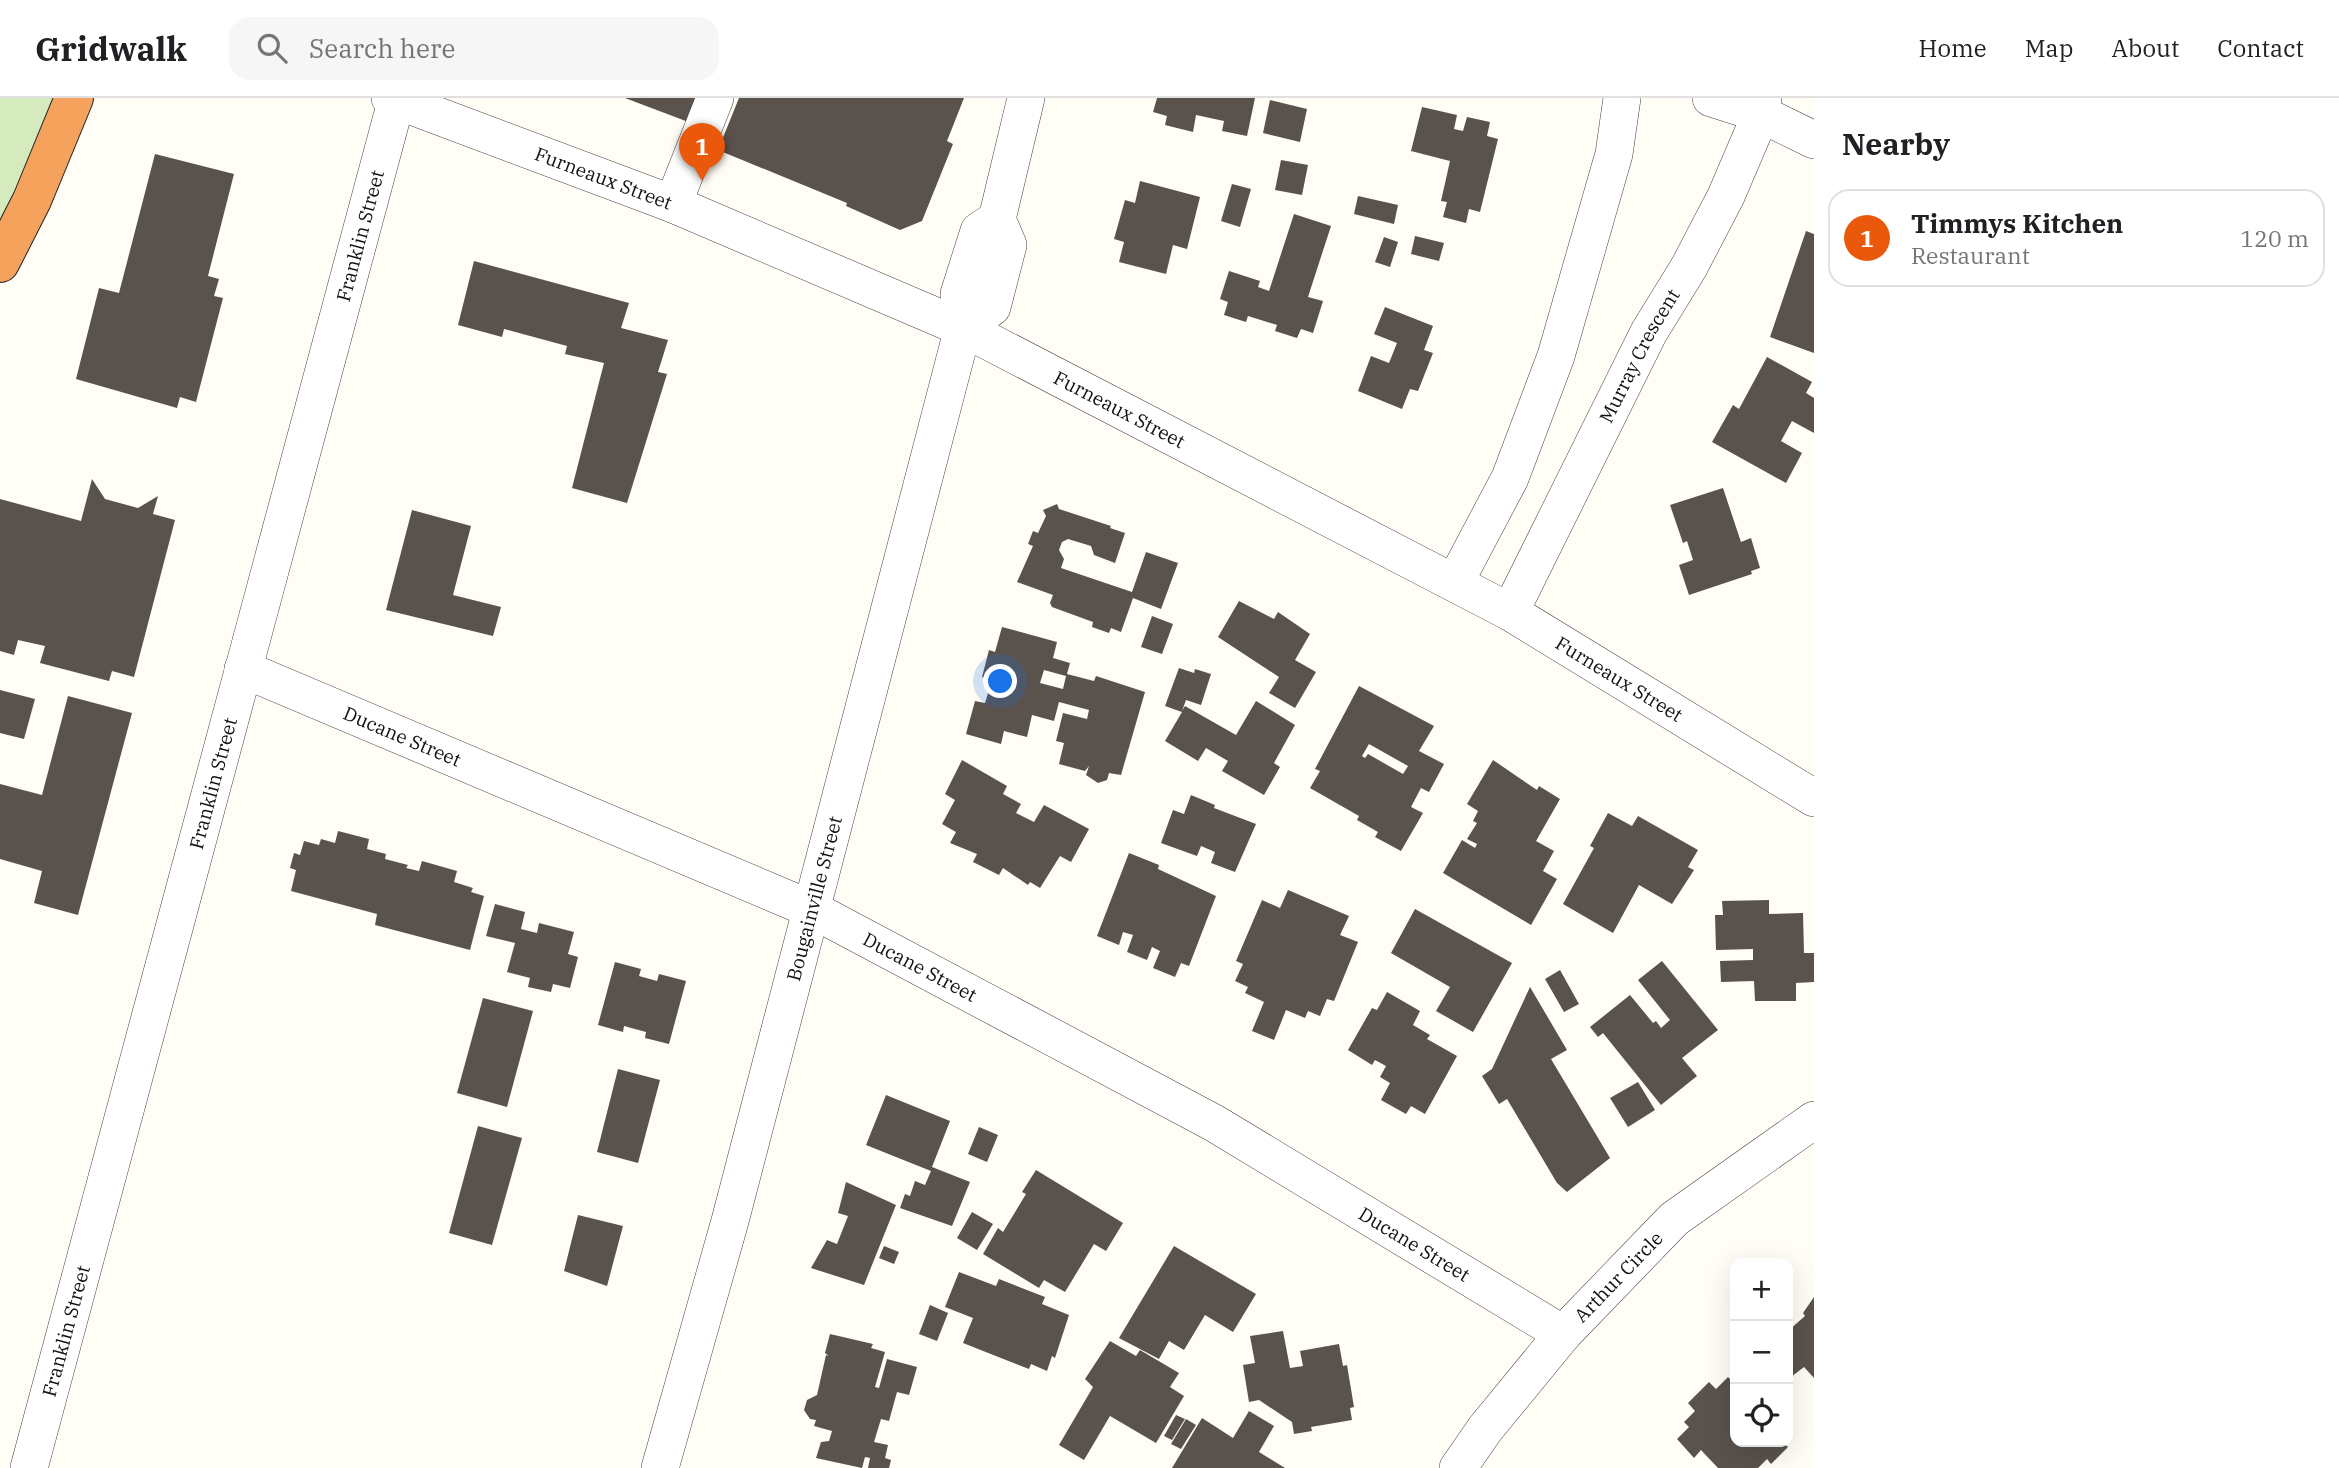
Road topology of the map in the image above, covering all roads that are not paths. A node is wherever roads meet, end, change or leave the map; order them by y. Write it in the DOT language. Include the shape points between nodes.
graph roads {
  1 [pos="715,98"];
  2 [pos="1026,98"];
  3 [pos="1622,98"];
  4 [pos="1711,98"];
  5 [pos="395,99"];
  6 [pos="75,102"];
  7 [pos="1762,106"];
  8 [pos="1814,140"];
  9 [pos="673,204"];
  10 [pos="0,263"];
  11 [pos="963,328"];
  12 [pos="1455,582"];
  13 [pos="1510,612"];
  14 [pos="243,669"];
  15 [pos="1814,798"];
  16 [pos="811,909"];
  17 [pos="1814,1119"];
  18 [pos="1563,1334"];
  19 [pos="29,1468"];
  20 [pos="660,1468"];
  21 [pos="1458,1468"];
  1 -- 9 [label="street"];
  2 -- 11 [label="street" via="997,219 1008,245 992,307"];
  3 -- 12 [label="street" via="1614,154 1556,356 1510,478"];
  4 -- 7 [label="street"];
  5 -- 9 [label="street, Furneaux Street"];
  5 -- 14 [label="street, Franklin Street"];
  6 -- 10 [label="highway"];
  7 -- 8 [label="street"];
  7 -- 13 [label="street, Murray Crescent" via="1726,196 1649,332"];
  9 -- 11 [label="street, Furneaux Street"];
  11 -- 12 [label="street, Furneaux Street"];
  11 -- 16 [label="street, Bougainville Street"];
  12 -- 13 [label="street, Furneaux Street"];
  13 -- 15 [label="street, Furneaux Street"];
  14 -- 16 [label="street, Ducane Street"];
  14 -- 19 [label="street, Franklin Street"];
  16 -- 18 [label="street, Ducane Street" via="1214,1123"];
  16 -- 20 [label="street, Bougainville Street"];
  17 -- 18 [label="street, Arthur Circle" via="1674,1219"];
  18 -- 21 [label="street, Arthur Circle"];
}
